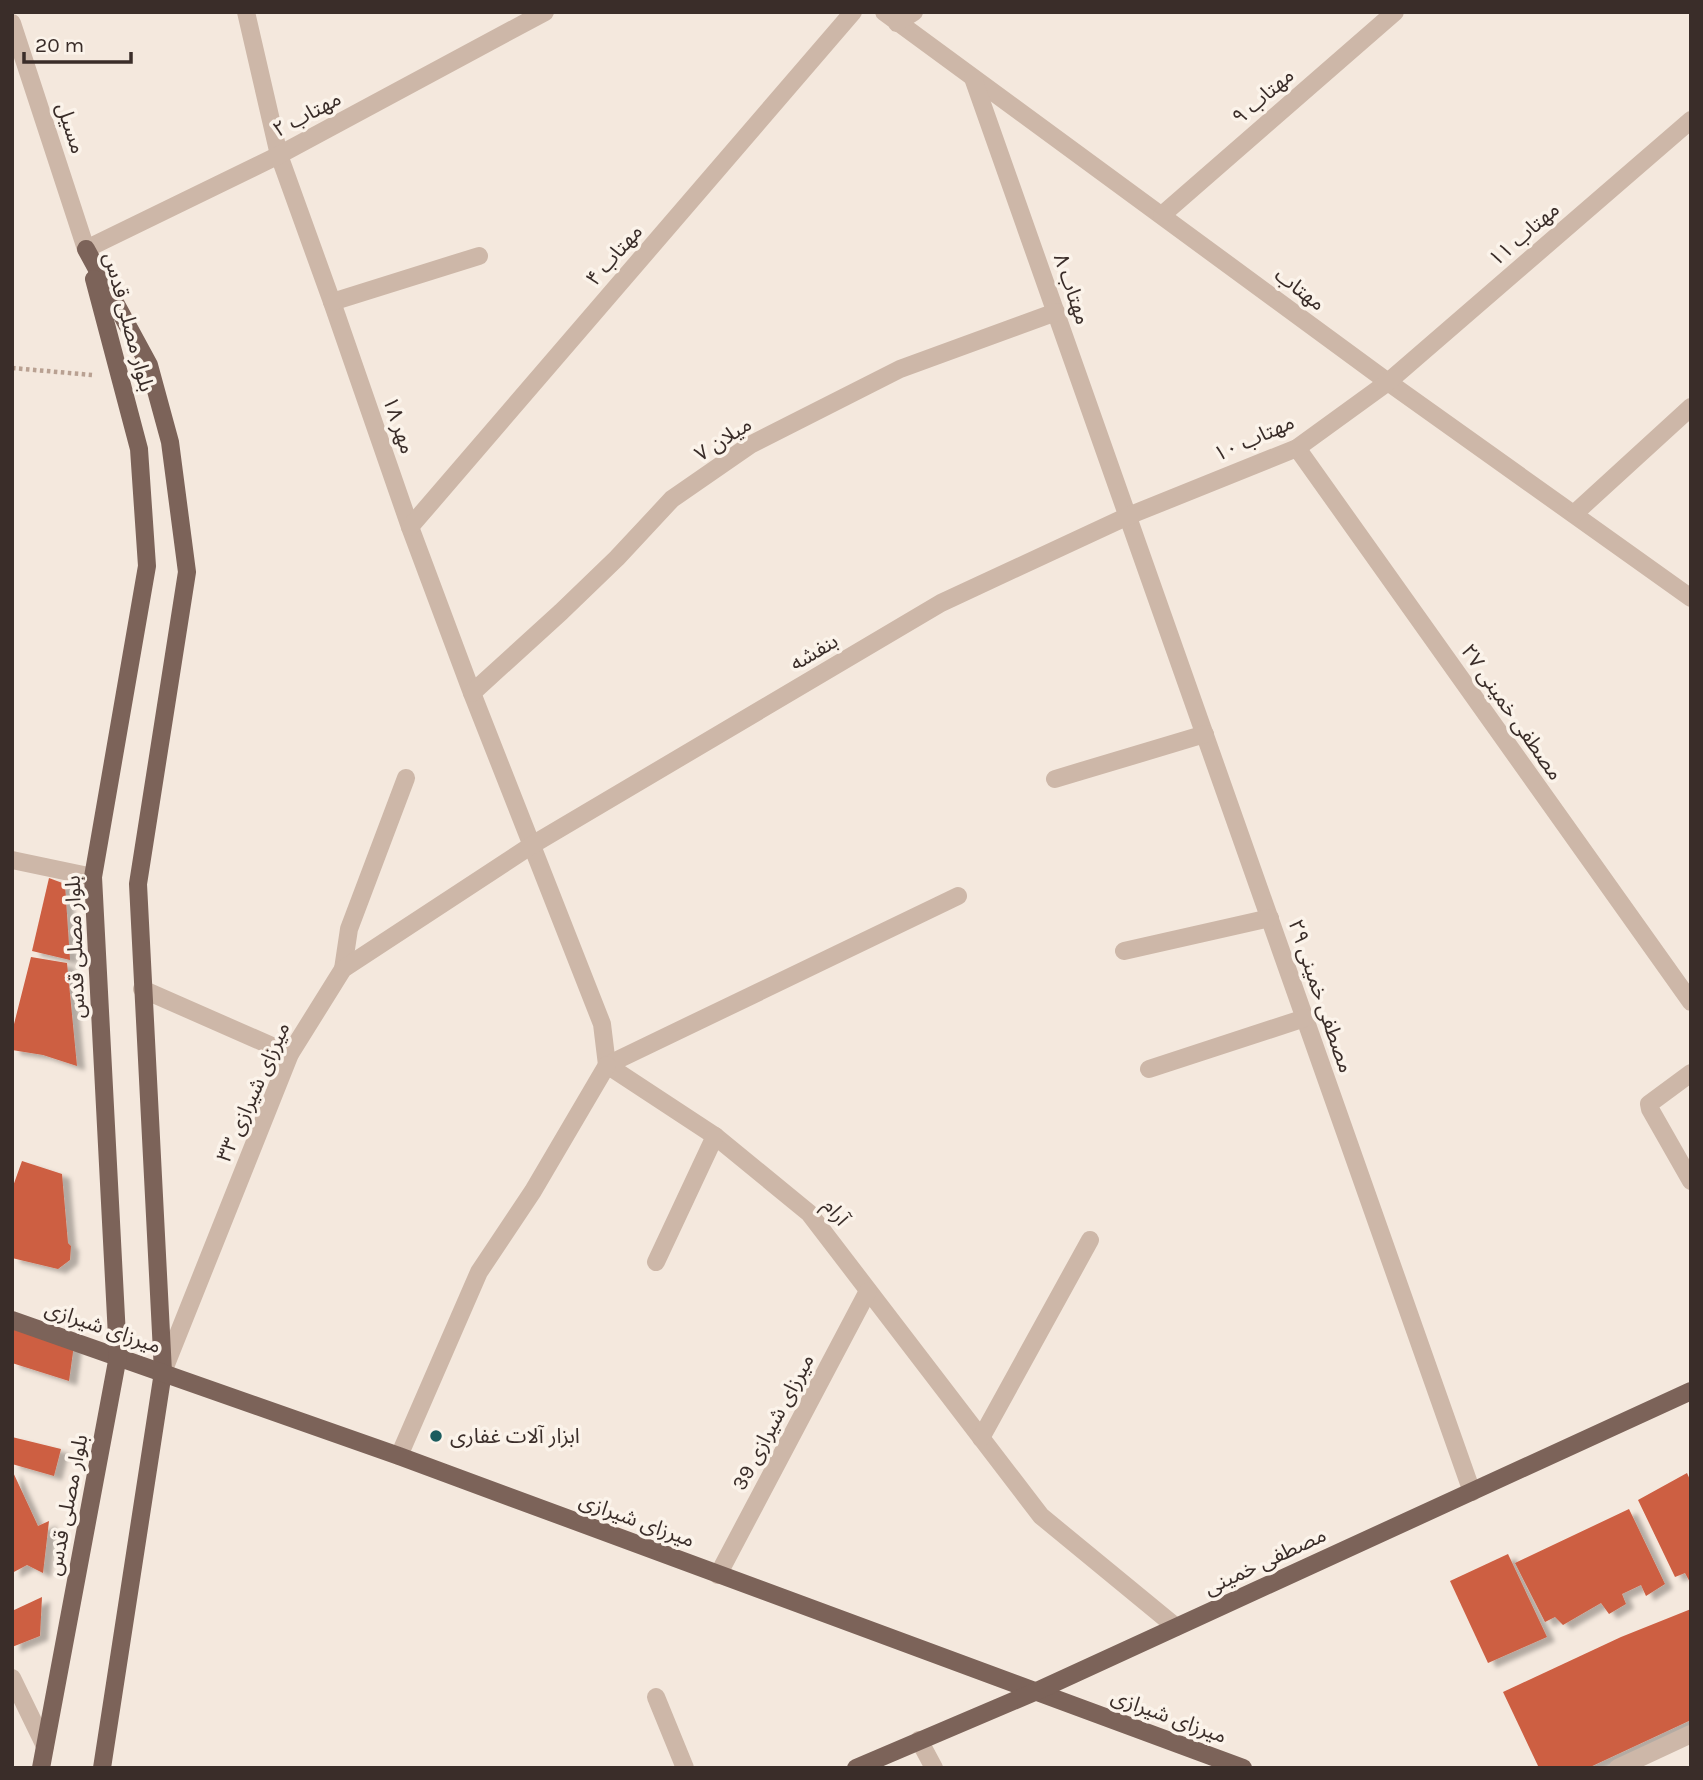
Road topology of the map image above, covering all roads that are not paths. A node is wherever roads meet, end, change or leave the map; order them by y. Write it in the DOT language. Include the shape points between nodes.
graph roads {
  1 [pos="246,12"];
  2 [pos="545,12"];
  3 [pos="853,12"];
  4 [pos="914,12"];
  5 [pos="1395,12"];
  6 [pos="891,17"];
  7 [pos="12,23"];
  8 [pos="973,78"];
  9 [pos="1690,120"];
  10 [pos="279,155"];
  11 [pos="1162,215"];
  12 [pos="86,248"];
  13 [pos="479,256"];
  14 [pos="332,302"];
  15 [pos="1056,312"];
  16 [pos="1388,382"];
  17 [pos="1691,407"];
  18 [pos="1297,448"];
  19 [pos="1574,514"];
  20 [pos="1128,516"];
  21 [pos="410,527"];
  22 [pos="1691,598"];
  23 [pos="472,693"];
  24 [pos="1205,734"];
  25 [pos="406,778"];
  26 [pos="1055,779"];
  27 [pos="532,845"];
  28 [pos="12,860"];
  29 [pos="93,877"];
  30 [pos="958,896"];
  31 [pos="1270,918"];
  32 [pos="1124,951"];
  33 [pos="343,969"];
  34 [pos="142,989"];
  35 [pos="1691,1002"];
  36 [pos="1305,1018"];
  37 [pos="290,1054"];
  38 [pos="607,1065"];
  39 [pos="1149,1069"];
  40 [pos="1691,1073"];
  41 [pos="715,1136"];
  42 [pos="1691,1181"];
  43 [pos="1090,1240"];
  44 [pos="656,1262"];
  45 [pos="869,1290"];
  46 [pos="12,1320"];
  47 [pos="118,1356"];
  48 [pos="163,1372"];
  49 [pos="1691,1391"];
  50 [pos="981,1438"];
  51 [pos="399,1457"];
  52 [pos="1472,1492"];
  53 [pos="718,1575"];
  54 [pos="1176,1627"];
  55 [pos="12,1678"];
  56 [pos="1037,1691"];
  57 [pos="656,1696"];
  58 [pos="1691,1734"];
  59 [pos="919,1740"];
  60 [pos="45,1746"];
  61 [pos="41,1768"];
  62 [pos="102,1768"];
  63 [pos="685,1768"];
  64 [pos="856,1768"];
  65 [pos="934,1768"];
  66 [pos="1243,1768"];
  67 [pos="1618,1768"];
  1 -- 10 [label="street, مهر ۱۸"];
  2 -- 10 [label="street, مهتاب ۲"];
  3 -- 21 [label="street, مهتاب ۴"];
  4 -- 6 [label="street"];
  5 -- 11 [label="street, مهتاب ۹"];
  6 -- 8 [label="street, مهتاب"];
  7 -- 12 [label="street, مسیل"];
  8 -- 11 [label="street, مهتاب"];
  8 -- 15 [label="street, مهتاب ۸"];
  9 -- 16 [label="street, مهتاب ۱۱"];
  10 -- 12 [label="street, مهتاب ۲"];
  10 -- 14 [label="street, مهر ۱۸"];
  11 -- 16 [label="street, مهتاب"];
  12 -- 29 [label="main road, بلوار مصلی قدس" via="139,449 147,566"];
  12 -- 34 [label="main road, بلوار مصلی قدس" via="149,365 170,442 187,572 138,884"];
  13 -- 14 [label="street"];
  14 -- 21 [label="street, مهر ۱۸"];
  15 -- 20 [label="street, مهتاب ۸"];
  15 -- 23 [label="street, میلان ۷" via="900,369 750,445 672,499 589,585"];
  16 -- 18 [label="street, مهتاب ۱۰"];
  16 -- 19 [label="street, مهتاب"];
  17 -- 19 [label="street"];
  18 -- 20 [label="street, مهتاب ۱۰"];
  18 -- 35 [label="street, مصطفی خمینی ۲۷"];
  19 -- 22 [label="street, مهتاب"];
  20 -- 24 [label="street, مصطفی خمینی ۲۹"];
  20 -- 27 [label="street, بنفشه" via="941,603"];
  21 -- 23 [label="street, مهر ۱۸"];
  23 -- 27 [label="street, مهر ۱۸"];
  24 -- 26 [label="street"];
  24 -- 31 [label="street, مصطفی خمینی ۲۹"];
  25 -- 33 [label="street" via="349,929"];
  27 -- 33 [label="street, میرزای شیرازی ۳۳"];
  27 -- 38 [label="street, مهر ۱۸" via="602,1024"];
  28 -- 29 [label="street"];
  29 -- 47 [label="main road, بلوار مصلی قدس"];
  30 -- 38 [label="street"];
  31 -- 32 [label="street"];
  31 -- 36 [label="street, مصطفی خمینی ۲۹"];
  33 -- 37 [label="street, میرزای شیرازی ۳۳"];
  34 -- 37 [label="street"];
  34 -- 48 [label="main road, بلوار مصلی قدس"];
  36 -- 39 [label="street"];
  36 -- 52 [label="street, مصطفی خمینی ۲۹"];
  37 -- 48 [label="street, میرزای شیرازی ۳۳"];
  38 -- 41 [label="street, آرام"];
  38 -- 51 [label="street" via="480,1272"];
  40 -- 42 [label="street" via="1649,1104"];
  41 -- 44 [label="street"];
  41 -- 45 [label="street, آرام" via="810,1213"];
  43 -- 50 [label="street"];
  45 -- 50 [label="street, آرام"];
  45 -- 53 [label="street, میرزای شیرازی 39"];
  46 -- 47 [label="main road, میرزای شیرازی"];
  47 -- 48 [label="main road, میرزای شیرازی"];
  47 -- 60 [label="main road, بلوار مصلی قدس"];
  48 -- 51 [label="main road, میرزای شیرازی"];
  48 -- 62 [label="main road, بلوار مصلی قدس"];
  49 -- 52 [label="main road, مصطفی خمینی"];
  50 -- 54 [label="street, آرام" via="1041,1516"];
  51 -- 53 [label="main road, میرزای شیرازی"];
  52 -- 54 [label="main road, مصطفی خمینی"];
  53 -- 56 [label="main road, میرزای شیرازی"];
  54 -- 56 [label="main road, مصطفی خمینی"];
  55 -- 60 [label="street"];
  56 -- 59 [label="main road, مصطفی خمینی"];
  56 -- 66 [label="main road, میرزای شیرازی"];
  57 -- 63 [label="street"];
  58 -- 67 [label="street"];
  59 -- 64 [label="main road, مصطفی خمینی"];
  59 -- 65 [label="street"];
  60 -- 61 [label="main road, بلوار مصلی قدس"];
}
